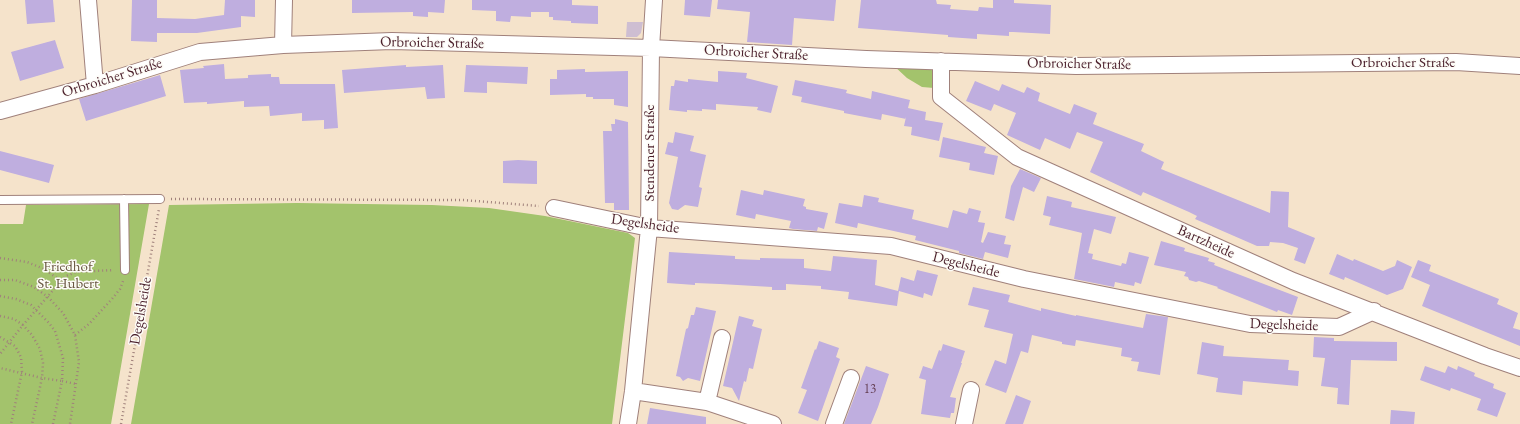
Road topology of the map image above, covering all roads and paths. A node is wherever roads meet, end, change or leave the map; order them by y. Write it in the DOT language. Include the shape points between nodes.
graph roads {
  1 [pos="88,0"];
  2 [pos="284,0"];
  3 [pos="654,0"];
  4 [pos="283,45"];
  5 [pos="651,48"];
  6 [pos="941,61"];
  7 [pos="1520,66"];
  8 [pos="95,85"];
  9 [pos="0,111"];
  10 [pos="124,199"];
  11 [pos="160,199"];
  12 [pos="0,200"];
  13 [pos="554,208"];
  14 [pos="649,228"];
  15 [pos="0,258"];
  16 [pos="125,270"];
  17 [pos="0,280"];
  18 [pos="61,281"];
  19 [pos="0,296"];
  20 [pos="48,297"];
  21 [pos="36,310"];
  22 [pos="1374,311"];
  23 [pos="0,316"];
  24 [pos="23,325"];
  25 [pos="75,335"];
  26 [pos="0,336"];
  27 [pos="722,338"];
  28 [pos="10,342"];
  29 [pos="0,354"];
  30 [pos="0,368"];
  31 [pos="1520,368"];
  32 [pos="22,372"];
  33 [pos="42,378"];
  34 [pos="851,378"];
  35 [pos="62,381"];
  36 [pos="76,384"];
  37 [pos="971,390"];
  38 [pos="633,391"];
  39 [pos="707,402"];
  40 [pos="11,424"];
  41 [pos="32,424"];
  42 [pos="54,424"];
  43 [pos="70,424"];
  44 [pos="121,424"];
  45 [pos="628,424"];
  46 [pos="773,424"];
  47 [pos="834,424"];
  48 [pos="964,424"];
  1 -- 8 [label="street"];
  2 -- 4 [label="street"];
  3 -- 5 [label="street, Stendener Straße"];
  4 -- 5 [label="street, Orbroicher Straße" via="392,41"];
  4 -- 8 [label="street, Orbroicher Straße" via="200,52"];
  5 -- 6 [label="street, Orbroicher Straße"];
  5 -- 14 [label="street, Stendener Straße"];
  6 -- 7 [label="street, Orbroicher Straße" via="1076,66 1456,62"];
  6 -- 22 [label="street, Bartzheide" via="941,97 1017,157 1293,281"];
  8 -- 9 [label="street, Orbroicher Straße"];
  10 -- 11 [label="lane"];
  10 -- 12 [label="lane"];
  10 -- 16 [label="lane"];
  11 -- 13 [label="path" via="462,200"];
  11 -- 44 [label="path, Degelsheide"];
  13 -- 14 [label="street, Degelsheide"];
  14 -- 22 [label="street, Degelsheide" via="890,246 1024,280 1250,324 1339,327"];
  14 -- 38 [label="street, Stendener Straße"];
  15 -- 18 [label="path" via="27,262 44,269"];
  16 -- 18 [label="path" via="76,272"];
  16 -- 25 [label="path" via="120,289 89,324"];
  17 -- 20 [label="path" via="15,280 34,287"];
  18 -- 20 [label="path"];
  19 -- 21 [label="path" via="16,299"];
  20 -- 21 [label="path"];
  20 -- 25 [label="path" via="63,313"];
  21 -- 24 [label="path"];
  21 -- 35 [label="path" via="49,322 60,345 63,358"];
  22 -- 31 [label="street, Bartzheide"];
  23 -- 24 [label="path" via="14,319"];
  24 -- 28 [label="path"];
  24 -- 33 [label="path" via="40,349 43,363"];
  25 -- 36 [label="path" via="79,362"];
  26 -- 28 [label="path"];
  27 -- 39 [label="street"];
  28 -- 29 [label="path"];
  28 -- 32 [label="path" via="21,357"];
  30 -- 32 [label="path"];
  32 -- 33 [label="path"];
  32 -- 40 [label="path"];
  33 -- 35 [label="path"];
  33 -- 41 [label="path"];
  34 -- 47 [label="street"];
  35 -- 36 [label="path"];
  35 -- 42 [label="path"];
  36 -- 43 [label="path"];
  37 -- 48 [label="street"];
  38 -- 39 [label="street"];
  38 -- 45 [label="street, Stendener Straße"];
  39 -- 46 [label="street"];
}
